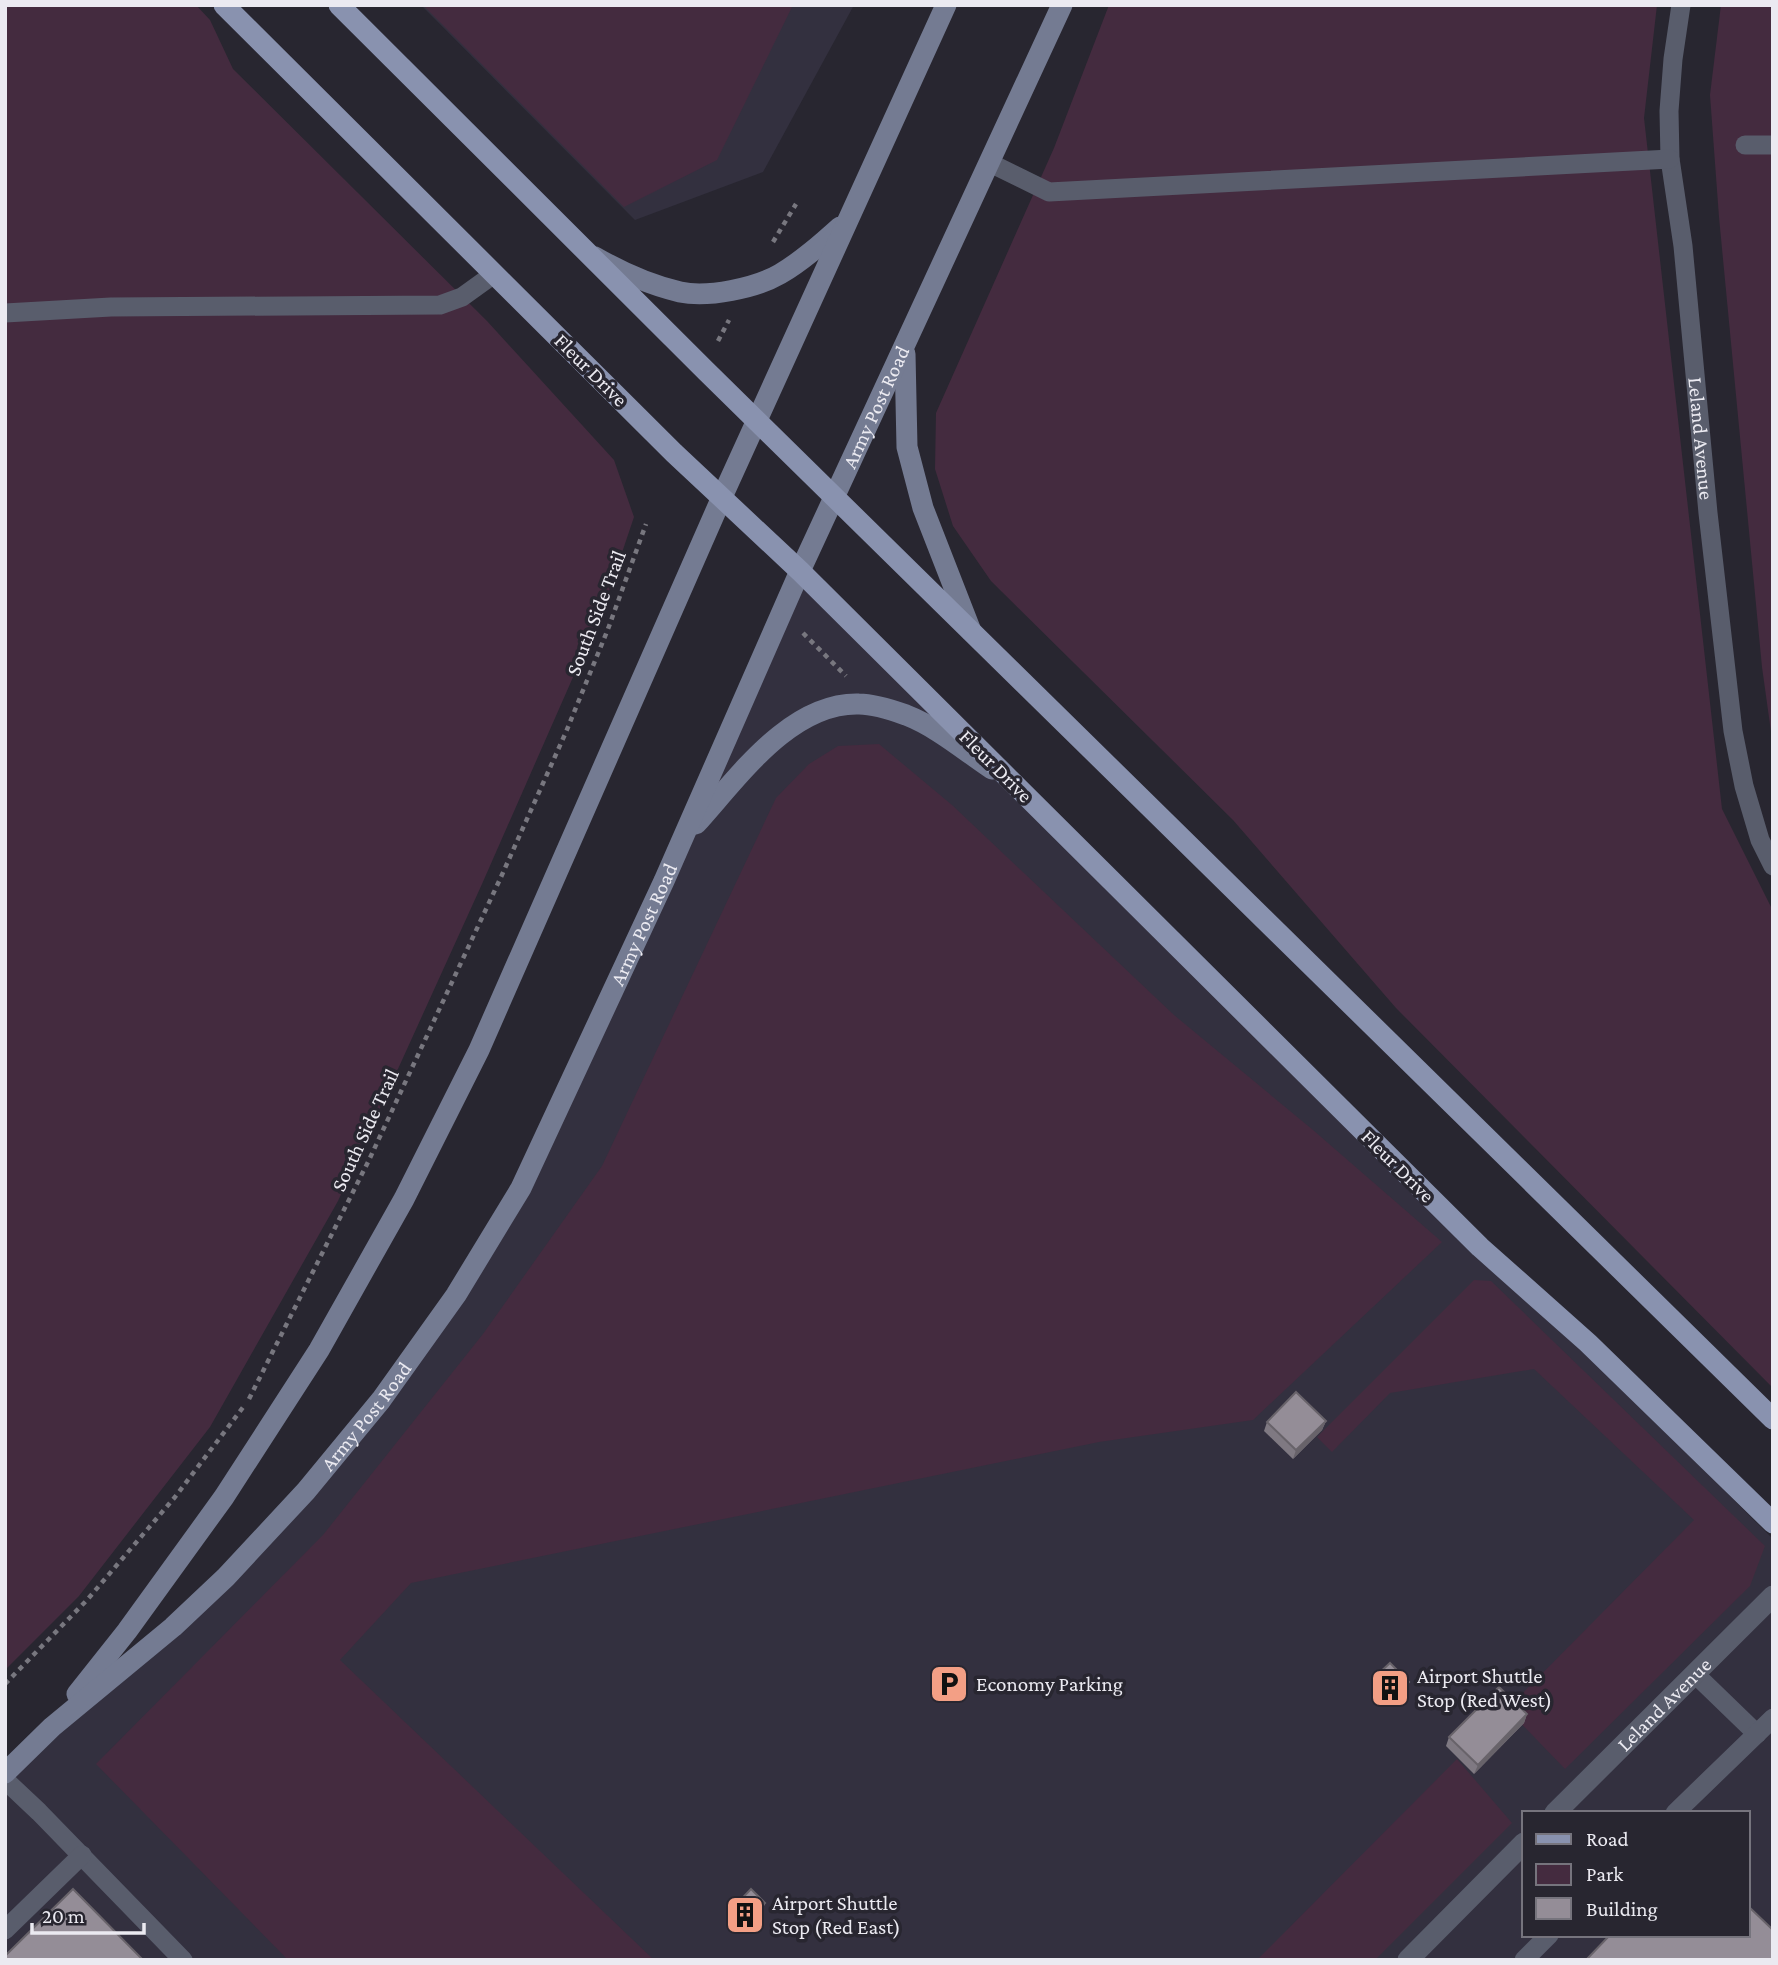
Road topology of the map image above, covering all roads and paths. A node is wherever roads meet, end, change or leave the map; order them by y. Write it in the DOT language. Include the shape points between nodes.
graph roads {
  1 [pos="224,5"];
  2 [pos="339,5"];
  3 [pos="946,5"];
  4 [pos="1062,5"];
  5 [pos="1681,5"];
  6 [pos="1745,145"];
  7 [pos="1773,145"];
  8 [pos="1670,159"];
  9 [pos="989,163"];
  10 [pos="796,204"];
  11 [pos="847,221"];
  12 [pos="770,246"];
  13 [pos="587,253"];
  14 [pos="494,274"];
  15 [pos="5,313"];
  16 [pos="905,347"];
  17 [pos="756,420"];
  18 [pos="722,497"];
  19 [pos="835,497"];
  20 [pos="646,524"];
  21 [pos="800,571"];
  22 [pos="971,631"];
  23 [pos="803,633"];
  24 [pos="852,682"];
  25 [pos="1015,785"];
  26 [pos="682,839"];
  27 [pos="1773,866"];
  28 [pos="1773,1419"];
  29 [pos="1773,1523"];
  30 [pos="1773,1596"];
  31 [pos="1695,1674"];
  32 [pos="5,1685"];
  33 [pos="1773,1718"];
  34 [pos="52,1727"];
  35 [pos="1757,1734"];
  36 [pos="5,1773"];
  37 [pos="5,1780"];
  38 [pos="1557,1811"];
  39 [pos="1677,1811"];
  40 [pos="1522,1845"];
  41 [pos="82,1855"];
  42 [pos="5,1930"];
  43 [pos="1547,1937"];
  44 [pos="183,1960"];
  45 [pos="1408,1960"];
  46 [pos="1524,1960"];
  1 -- 14 [label="main road, Fleur Drive"];
  2 -- 13 [label="main road"];
  3 -- 11 [label="main road, Army Post Road"];
  4 -- 9 [label="main road, Army Post Road"];
  5 -- 8 [label="lane, Leland Avenue" via="1669,111"];
  6 -- 7 [label="lane"];
  8 -- 9 [label="lane" via="1049,192"];
  8 -- 27 [label="lane, Leland Avenue" via="1733,731 1760,840"];
  9 -- 16 [label="main road, Army Post Road"];
  10 -- 12 [label="path"];
  11 -- 13 [label="main road" via="778,275 745,288 714,292 683,293 647,282"];
  11 -- 17 [label="main road, Army Post Road"];
  13 -- 17 [label="main road"];
  14 -- 15 [label="lane" via="462,297 440,305 111,307"];
  14 -- 18 [label="main road, Fleur Drive"];
  16 -- 19 [label="main road, Army Post Road"];
  16 -- 22 [label="main road" via="907,447 923,508"];
  17 -- 18 [label="main road, Army Post Road"];
  17 -- 19 [label="main road"];
  18 -- 21 [label="main road, Fleur Drive"];
  18 -- 34 [label="main road, Army Post Road" via="479,1050 404,1199 318,1350 224,1497"];
  19 -- 21 [label="main road, Army Post Road"];
  19 -- 22 [label="main road"];
  20 -- 32 [label="path, South Side Trail" via="582,693 501,877 369,1160 247,1401 166,1508"];
  21 -- 25 [label="main road, Fleur Drive"];
  21 -- 26 [label="main road, Army Post Road"];
  22 -- 28 [label="main road"];
  23 -- 24 [label="path"];
  25 -- 26 [label="main road" via="907,716 859,704 825,709 792,726 762,750"];
  25 -- 29 [label="main road, Fleur Drive" via="1480,1247 1588,1343"];
  26 -- 34 [label="main road, Army Post Road" via="521,1188 456,1295 381,1400 226,1577"];
  30 -- 31 [label="street, Leland Avenue"];
  31 -- 35 [label="lane"];
  31 -- 38 [label="street, Leland Avenue"];
  33 -- 35 [label="lane"];
  34 -- 36 [label="main road, Army Post Road"];
  35 -- 39 [label="lane"];
  37 -- 41 [label="lane"];
  40 -- 45 [label="street"];
  41 -- 42 [label="lane"];
  41 -- 44 [label="lane"];
  43 -- 46 [label="lane"];
}
